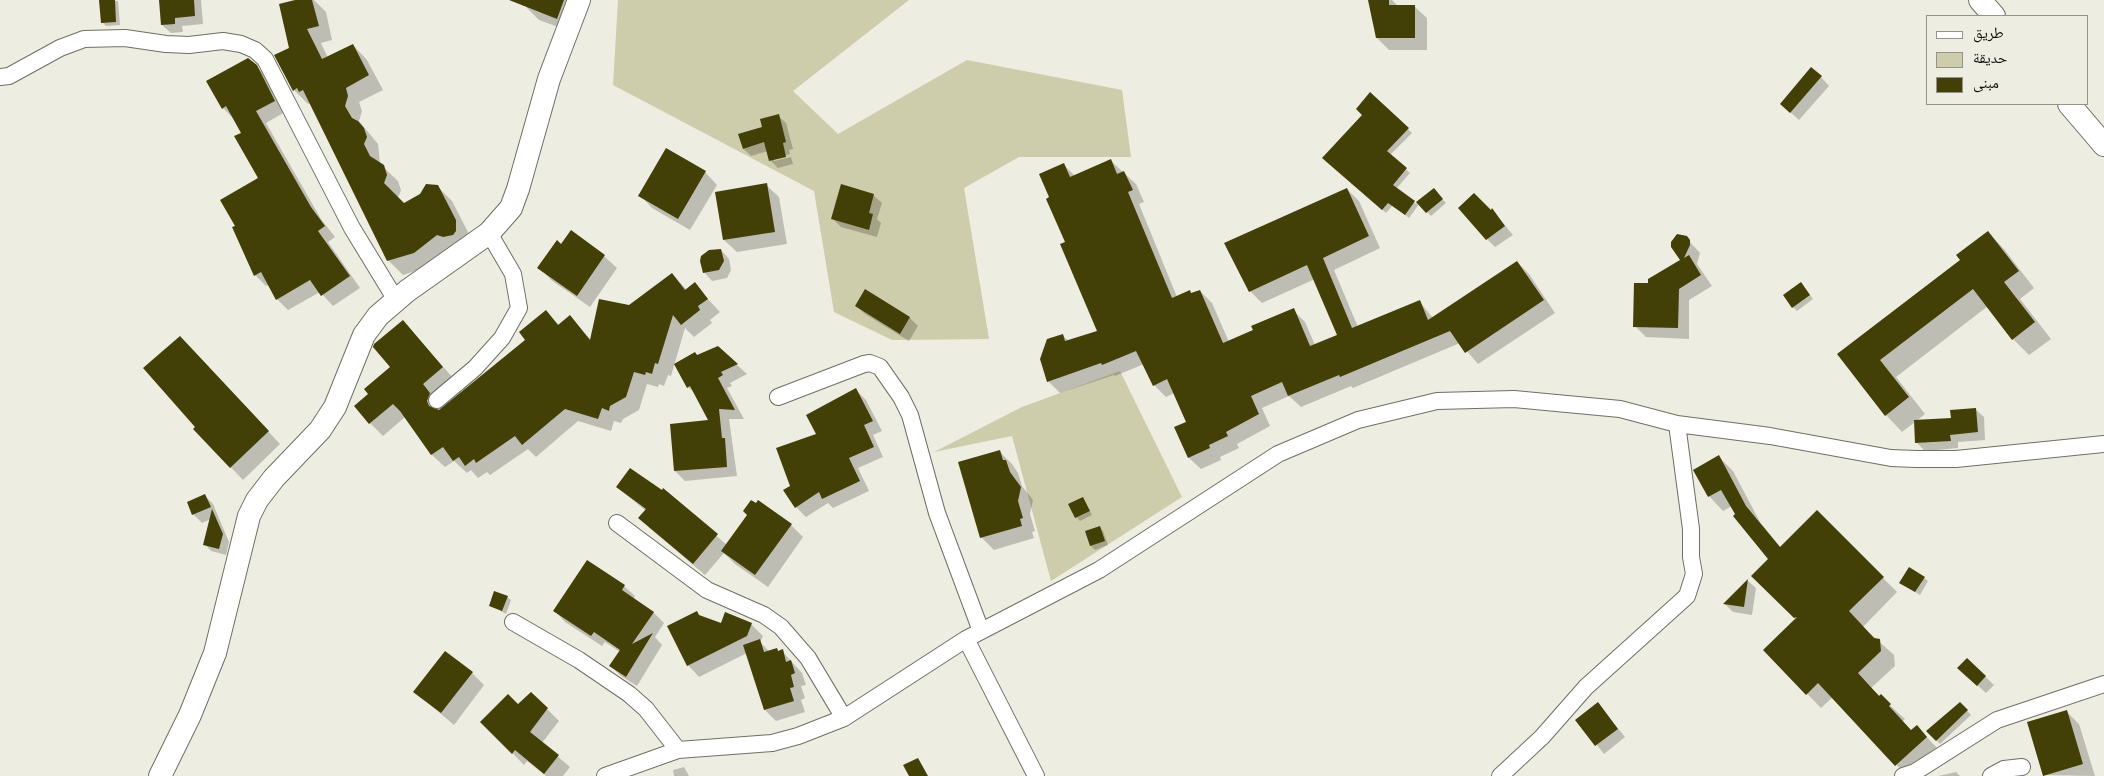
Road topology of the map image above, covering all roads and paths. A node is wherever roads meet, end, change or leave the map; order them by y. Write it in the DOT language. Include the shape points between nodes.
graph roads {
  1 [pos="579,0"];
  2 [pos="1980,0"];
  3 [pos="1993,15"];
  4 [pos="0,77"];
  5 [pos="2070,105"];
  6 [pos="2104,145"];
  7 [pos="489,233"];
  8 [pos="396,300"];
  9 [pos="778,397"];
  10 [pos="437,400"];
  11 [pos="1676,424"];
  12 [pos="2104,444"];
  13 [pos="617,523"];
  14 [pos="513,622"];
  15 [pos="981,631"];
  16 [pos="966,639"];
  17 [pos="2104,684"];
  18 [pos="844,718"];
  19 [pos="678,750"];
  20 [pos="2022,766"];
  21 [pos="160,776"];
  22 [pos="605,776"];
  23 [pos="1036,776"];
  24 [pos="1500,776"];
  25 [pos="1903,776"];
  26 [pos="1991,776"];
  1 -- 7 [label="street" via="549,79 518,189 510,208"];
  2 -- 3 [label="street"];
  4 -- 8 [label="street" via="9,76 60,48 84,39 125,38 189,45 223,41 256,50 265,59 352,228"];
  5 -- 6 [label="street"];
  7 -- 8 [label="street"];
  7 -- 10 [label="street" via="513,274 519,308 496,344 475,368"];
  8 -- 21 [label="street" via="364,334 335,407 320,430 274,478 249,516 215,653"];
  9 -- 15 [label="street" via="864,364 880,367 910,415 937,513"];
  11 -- 12 [label="street" via="1916,460"];
  11 -- 15 [label="street" via="1620,409 1514,399 1437,401 1358,420 1278,454 1099,570"];
  11 -- 24 [label="street" via="1694,574 1687,596 1586,687 1542,737"];
  13 -- 18 [label="street" via="707,590 764,615 781,627 808,658"];
  14 -- 19 [label="street" via="629,694"];
  15 -- 16 [label="street"];
  16 -- 18 [label="street"];
  16 -- 23 [label="street"];
  17 -- 25 [label="street" via="1997,720 1915,772"];
  18 -- 19 [label="street" via="772,743"];
  19 -- 22 [label="street"];
  20 -- 26 [label="street" via="2004,769"];
}
